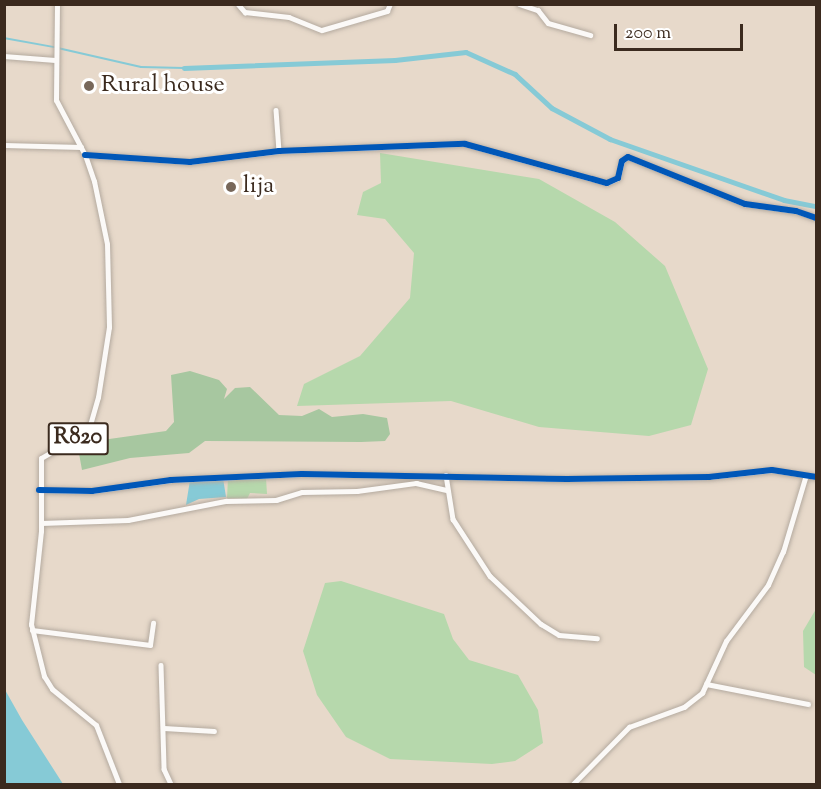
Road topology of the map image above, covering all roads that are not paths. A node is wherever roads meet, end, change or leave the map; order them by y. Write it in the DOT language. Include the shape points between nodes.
graph roads {
  1 [pos="57,4"];
  2 [pos="238,4"];
  3 [pos="390,4"];
  4 [pos="519,4"];
  5 [pos="590,35"];
  6 [pos="4,56"];
  7 [pos="55,58"];
  8 [pos="276,110"];
  9 [pos="4,145"];
  10 [pos="81,147"];
  11 [pos="279,151"];
  12 [pos="85,155"];
  13 [pos="816,218"];
  14 [pos="446,475"];
  15 [pos="806,475"];
  16 [pos="816,477"];
  17 [pos="39,490"];
  18 [pos="447,490"];
  19 [pos="41,523"];
  20 [pos="153,623"];
  21 [pos="32,630"];
  22 [pos="597,638"];
  23 [pos="161,665"];
  24 [pos="706,684"];
  25 [pos="808,704"];
  26 [pos="164,728"];
  27 [pos="214,731"];
  28 [pos="119,784"];
  29 [pos="171,784"];
  30 [pos="573,784"];
  1 -- 7 [label="main road, R820"];
  2 -- 3 [label="street" via="245,12 289,17 322,30 387,11"];
  4 -- 5 [label="street" via="537,10 548,23"];
  6 -- 7 [label="street"];
  7 -- 10 [label="main road, R820" via="56,100"];
  8 -- 11 [label="street"];
  9 -- 10 [label="street"];
  10 -- 12 [label="main road, R820"];
  11 -- 12 [label="street" via="190,162"];
  11 -- 13 [label="street" via="465,144 607,183 618,178 622,161 628,157 738,202"];
  12 -- 17 [label="main road, R820" via="107,244 109,327 98,397 88,431 44,453"];
  14 -- 15 [label="street" via="709,477 772,470"];
  14 -- 17 [label="street" via="302,474 171,480 92,491"];
  14 -- 18 [label="street"];
  15 -- 16 [label="street"];
  15 -- 24 [label="street" via="783,552 768,585 726,641"];
  17 -- 19 [label="main road, R820"];
  18 -- 19 [label="street" via="416,483 357,491 302,492 276,500 226,501 129,519"];
  18 -- 22 [label="street" via="453,519 490,576 541,624 559,635"];
  19 -- 21 [label="main road, R820" via="32,593"];
  20 -- 21 [label="street" via="150,645"];
  21 -- 28 [label="main road, R820" via="44,676 52,689 96,725"];
  23 -- 26 [label="street"];
  24 -- 25 [label="street"];
  24 -- 30 [label="street" via="702,693 684,707 629,727"];
  26 -- 27 [label="street"];
  26 -- 29 [label="street" via="164,769"];
}
